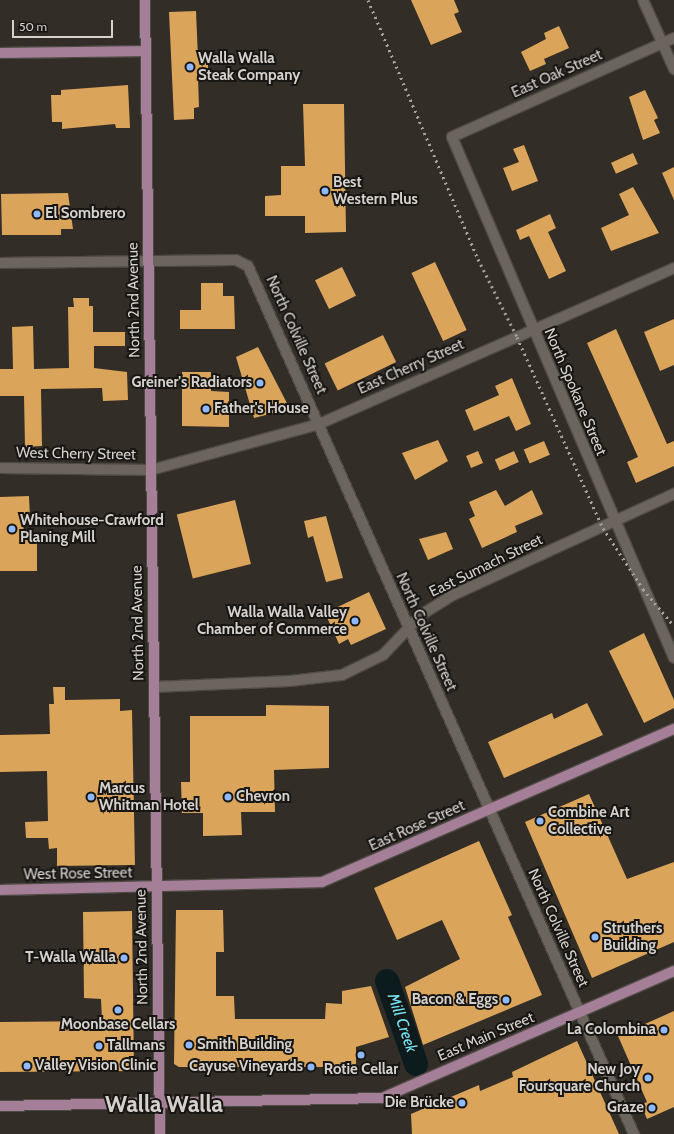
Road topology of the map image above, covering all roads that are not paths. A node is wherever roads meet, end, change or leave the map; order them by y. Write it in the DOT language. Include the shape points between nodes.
graph roads {
  1 [pos="145,0"];
  2 [pos="643,0"];
  3 [pos="674,38"];
  4 [pos="662,43"];
  5 [pos="146,51"];
  6 [pos="0,53"];
  7 [pos="674,69"];
  8 [pos="452,136"];
  9 [pos="148,261"];
  10 [pos="0,263"];
  11 [pos="674,268"];
  12 [pos="532,330"];
  13 [pos="319,424"];
  14 [pos="0,468"];
  15 [pos="151,470"];
  16 [pos="674,494"];
  17 [pos="614,522"];
  18 [pos="408,630"];
  19 [pos="674,658"];
  20 [pos="154,687"];
  21 [pos="674,729"];
  22 [pos="489,810"];
  23 [pos="157,888"];
  24 [pos="0,890"];
  25 [pos="674,971"];
  26 [pos="580,1013"];
  27 [pos="159,1103"];
  28 [pos="0,1106"];
  29 [pos="160,1134"];
  30 [pos="634,1134"];
  1 -- 5 [label="main road, North 2nd Avenue"];
  2 -- 4 [label="street"];
  3 -- 4 [label="street, East Oak Street"];
  4 -- 7 [label="street"];
  4 -- 8 [label="street, East Oak Street"];
  5 -- 6 [label="main road"];
  5 -- 9 [label="main road, North 2nd Avenue"];
  8 -- 12 [label="street, North Spokane Street"];
  9 -- 10 [label="street"];
  9 -- 13 [label="street, North Colville Street" via="236,260 245,263"];
  9 -- 15 [label="main road, North 2nd Avenue"];
  11 -- 12 [label="street, East Cherry Street"];
  12 -- 13 [label="street, East Cherry Street"];
  12 -- 17 [label="street, North Spokane Street"];
  13 -- 15 [label="street, East Cherry Street"];
  13 -- 18 [label="street, North Colville Street"];
  14 -- 15 [label="street, West Cherry Street"];
  15 -- 20 [label="main road, North 2nd Avenue"];
  16 -- 17 [label="street, East Sumach Street"];
  17 -- 18 [label="street, East Sumach Street" via="453,595 421,615"];
  17 -- 19 [label="street, North Spokane Street"];
  18 -- 20 [label="street, East Sumach Street" via="383,655 342,675 290,681"];
  18 -- 22 [label="street, North Colville Street"];
  20 -- 23 [label="main road, North 2nd Avenue"];
  21 -- 22 [label="main road, East Rose Street"];
  22 -- 23 [label="main road, East Rose Street" via="322,882"];
  22 -- 26 [label="street, North Colville Street"];
  23 -- 24 [label="main road, West Rose Street"];
  23 -- 27 [label="main road, North 2nd Avenue"];
  25 -- 26 [label="main road, East Main Street"];
  26 -- 27 [label="main road, East Main Street" via="382,1098"];
  26 -- 30 [label="street, North Colville Street"];
  27 -- 28 [label="main road, East Main Street"];
  27 -- 29 [label="main road, North 2nd Avenue"];
}
